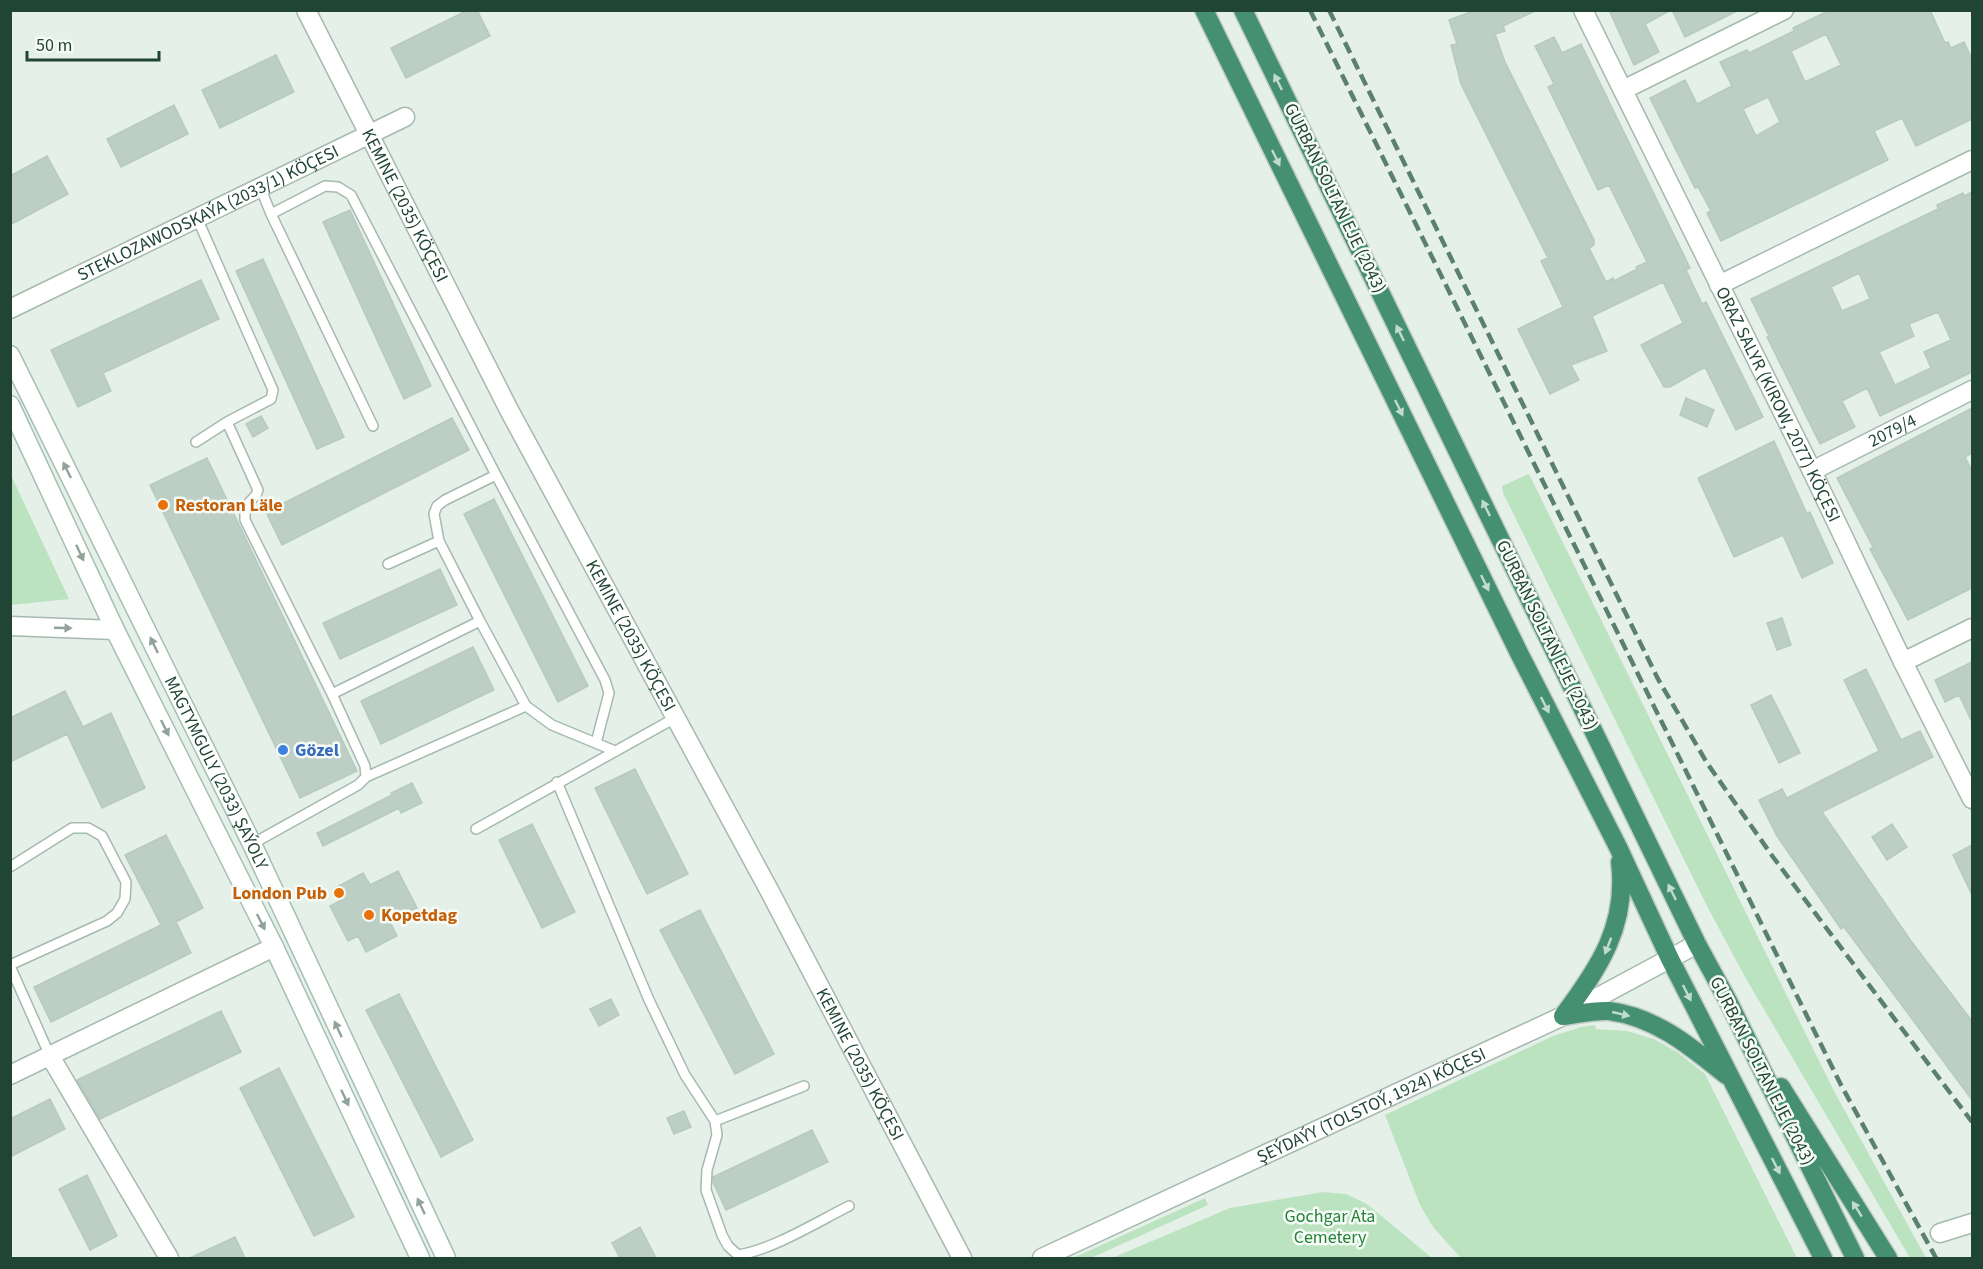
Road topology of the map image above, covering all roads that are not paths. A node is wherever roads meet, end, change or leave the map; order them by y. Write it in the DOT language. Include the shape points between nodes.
graph roads {
  1 [pos="306,10"];
  2 [pos="1204,10"];
  3 [pos="1243,10"];
  4 [pos="1583,10"];
  5 [pos="1784,10"];
  6 [pos="1623,90"];
  7 [pos="405,117"];
  8 [pos="369,134"];
  9 [pos="1972,160"];
  10 [pos="260,187"];
  11 [pos="271,214"];
  12 [pos="197,218"];
  13 [pos="1719,285"];
  14 [pos="10,309"];
  15 [pos="10,356"];
  16 [pos="1972,390"];
  17 [pos="10,405"];
  18 [pos="227,422"];
  19 [pos="373,426"];
  20 [pos="196,442"];
  21 [pos="1812,471"];
  22 [pos="495,476"];
  23 [pos="439,541"];
  24 [pos="388,564"];
  25 [pos="480,621"];
  26 [pos="10,626"];
  27 [pos="1972,628"];
  28 [pos="116,630"];
  29 [pos="1903,662"];
  30 [pos="332,694"];
  31 [pos="526,706"];
  32 [pos="675,718"];
  33 [pos="596,743"];
  34 [pos="615,751"];
  35 [pos="366,777"];
  36 [pos="557,782"];
  37 [pos="1972,799"];
  38 [pos="476,829"];
  39 [pos="252,844"];
  40 [pos="1618,847"];
  41 [pos="10,867"];
  42 [pos="1697,944"];
  43 [pos="274,946"];
  44 [pos="1670,959"];
  45 [pos="10,965"];
  46 [pos="1728,1001"];
  47 [pos="1563,1016"];
  48 [pos="50,1056"];
  49 [pos="10,1075"];
  50 [pos="1731,1078"];
  51 [pos="804,1086"];
  52 [pos="715,1121"];
  53 [pos="849,1206"];
  54 [pos="1972,1223"];
  55 [pos="1940,1233"];
  56 [pos="169,1258"];
  57 [pos="420,1258"];
  58 [pos="446,1258"];
  59 [pos="962,1258"];
  60 [pos="1042,1258"];
  61 [pos="1822,1258"];
  62 [pos="1855,1258"];
  63 [pos="1888,1258"];
  1 -- 8 [label="street, KEMINE (2035) KÖÇESI"];
  2 -- 40 [label="highway, GURBAN SOLTAN EJE (2043), one-way"];
  42 -- 3 [label="highway, GURBAN SOLTAN EJE (2043), one-way"];
  4 -- 6 [label="street, ORAZ SALYR (KIROW, 2077) KÖÇESI"];
  5 -- 6 [label="street"];
  6 -- 13 [label="street, ORAZ SALYR (KIROW, 2077) KÖÇESI"];
  7 -- 8 [label="street, STEKLOZAWODSKAÝA (2033/1) KÖÇESI"];
  8 -- 10 [label="street, STEKLOZAWODSKAÝA (2033/1) KÖÇESI"];
  8 -- 32 [label="street, KEMINE (2035) KÖÇESI" via="509,410"];
  9 -- 13 [label="street"];
  10 -- 11 [label="lane"];
  10 -- 12 [label="street, STEKLOZAWODSKAÝA (2033/1) KÖÇESI"];
  11 -- 19 [label="lane"];
  11 -- 22 [label="lane" via="325,186 338,187 351,195"];
  12 -- 14 [label="street, STEKLOZAWODSKAÝA (2033/1) KÖÇESI"];
  12 -- 18 [label="lane" via="273,390 271,399"];
  13 -- 21 [label="street, ORAZ SALYR (KIROW, 2077) KÖÇESI"];
  39 -- 15 [label="street, MAGTYMGULY (2033) ŞAÝOLY, one-way"];
  16 -- 21 [label="street, 2079/4 / 2079/4"];
  17 -- 28 [label="street, MAGTYMGULY (2033) ŞAÝOLY, one-way"];
  18 -- 20 [label="lane"];
  18 -- 30 [label="lane" via="258,490 245,507 245,520"];
  21 -- 29 [label="street, ORAZ SALYR (KIROW, 2077) KÖÇESI"];
  22 -- 23 [label="lane" via="437,506 434,514"];
  22 -- 33 [label="lane" via="609,693"];
  23 -- 24 [label="lane"];
  23 -- 25 [label="lane"];
  25 -- 30 [label="lane"];
  25 -- 31 [label="lane"];
  26 -- 28 [label="street, one-way"];
  27 -- 29 [label="street"];
  28 -- 43 [label="street, MAGTYMGULY (2033) ŞAÝOLY, one-way"];
  29 -- 37 [label="street, ORAZ SALYR (KIROW, 2077) KÖÇESI"];
  30 -- 35 [label="lane" via="365,766"];
  31 -- 33 [label="lane" via="552,725"];
  31 -- 35 [label="lane"];
  32 -- 34 [label="lane"];
  32 -- 59 [label="street, KEMINE (2035) KÖÇESI"];
  33 -- 34 [label="lane"];
  34 -- 36 [label="lane"];
  35 -- 39 [label="lane" via="350,790"];
  36 -- 38 [label="lane"];
  36 -- 52 [label="lane" via="649,1000 685,1075"];
  58 -- 39 [label="street, MAGTYMGULY (2033) ŞAÝOLY, one-way"];
  40 -- 44 [label="highway, GURBAN SOLTAN EJE (2043)"];
  40 -- 47 [label="highway, one-way" via="1622,888 1610,943 1595,973"];
  41 -- 45 [label="lane" via="72,828 88,828 102,836 126,882 125,899 117,914"];
  42 -- 44 [label="street, ŞEÝDAÝY (TOLSTOÝ, 1924) KÖÇESI"];
  42 -- 46 [label="highway, GURBAN SOLTAN EJE (2043)"];
  43 -- 48 [label="street"];
  43 -- 57 [label="street, MAGTYMGULY (2033) ŞAÝOLY, one-way"];
  44 -- 47 [label="street, ŞEÝDAÝY (TOLSTOÝ, 1924) KÖÇESI"];
  44 -- 50 [label="highway, GURBAN SOLTAN EJE (2043), one-way"];
  45 -- 48 [label="lane"];
  46 -- 62 [label="highway, GURBAN SOLTAN EJE (2043)"];
  63 -- 46 [label="highway, one-way"];
  47 -- 50 [label="highway, GURBAN SOLTAN EJE (2043), one-way" via="1608,1011 1646,1020 1680,1038"];
  47 -- 60 [label="street, ŞEÝDAÝY (TOLSTOÝ, 1924) KÖÇESI"];
  48 -- 49 [label="street"];
  48 -- 56 [label="street"];
  50 -- 61 [label="highway, GURBAN SOLTAN EJE (2043), one-way"];
  51 -- 52 [label="lane"];
  52 -- 53 [label="lane" via="717,1135 706,1190 722,1235 738,1255 766,1247"];
  54 -- 55 [label="street"];
}
